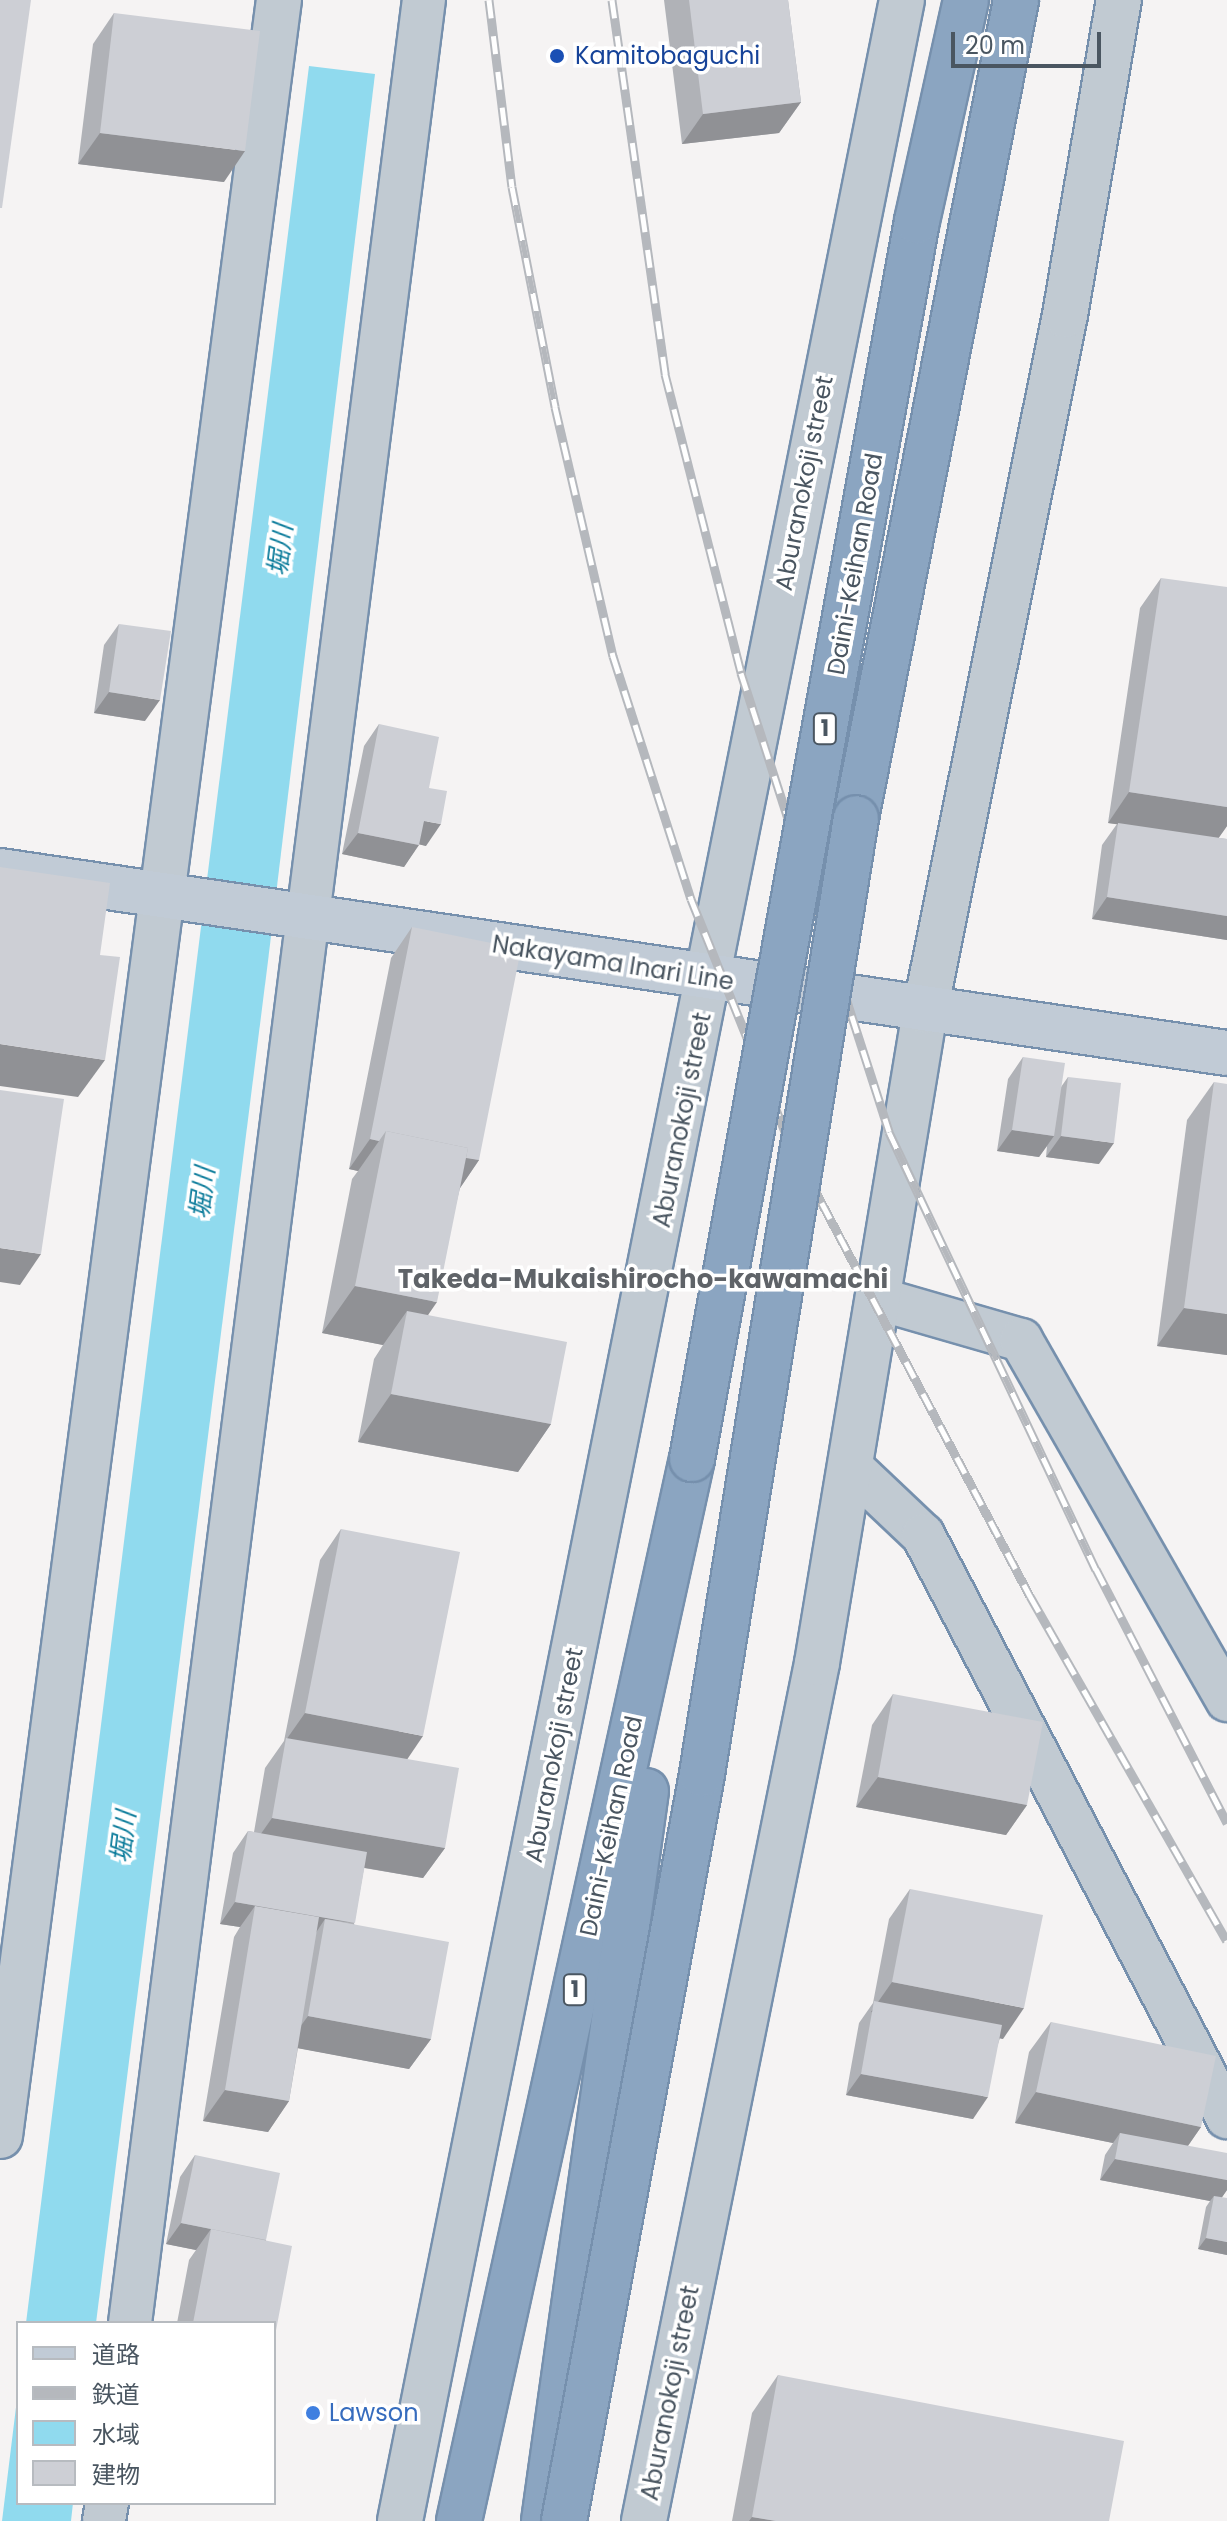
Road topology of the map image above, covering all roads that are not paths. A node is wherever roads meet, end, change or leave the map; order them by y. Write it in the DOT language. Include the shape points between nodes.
graph roads {
  1 [pos="279,0"];
  2 [pos="424,0"];
  3 [pos="902,0"];
  4 [pos="966,0"];
  5 [pos="1016,0"];
  6 [pos="1119,0"];
  7 [pos="0,871"];
  8 [pos="170,896"];
  9 [pos="307,916"];
  10 [pos="710,977"];
  11 [pos="925,1011"];
  12 [pos="1227,1053"];
  13 [pos="879,1299"];
  14 [pos="692,1459"];
  15 [pos="851,1467"];
  16 [pos="1227,1700"];
  17 [pos="1224,2102"];
  18 [pos="0,2136"];
  19 [pos="130,2321"];
  20 [pos="400,2521"];
  21 [pos="459,2521"];
  22 [pos="544,2521"];
  23 [pos="564,2521"];
  24 [pos="644,2521"];
  1 -- 8 [label="street"];
  2 -- 9 [label="street"];
  3 -- 10 [label="street, Aburanokoji street"];
  4 -- 14 [label="highway, Daini-Keihan Road / 1, bridge" via="914,236"];
  5 -- 23 [label="highway, bridge" via="856,818 702,1774"];
  6 -- 11 [label="street, Aburanokoji street" via="1065,315"];
  7 -- 8 [label="main road, Nakayama Inari Line"];
  8 -- 9 [label="main road, Nakayama Inari Line"];
  8 -- 18 [label="street"];
  9 -- 10 [label="main road, Nakayama Inari Line"];
  9 -- 19 [label="street"];
  10 -- 11 [label="main road, Nakayama Inari Line"];
  10 -- 20 [label="street, Aburanokoji street"];
  11 -- 12 [label="main road, Nakayama Inari Line"];
  11 -- 13 [label="street, Aburanokoji street"];
  13 -- 15 [label="street, Aburanokoji street"];
  13 -- 16 [label="street" via="1021,1340"];
  14 -- 21 [label="highway, Daini-Keihan Road / 1"];
  14 -- 22 [label="highway, Daini-Keihan Road / 1"];
  15 -- 17 [label="street" via="923,1535"];
  15 -- 24 [label="street, Aburanokoji street"];
}
